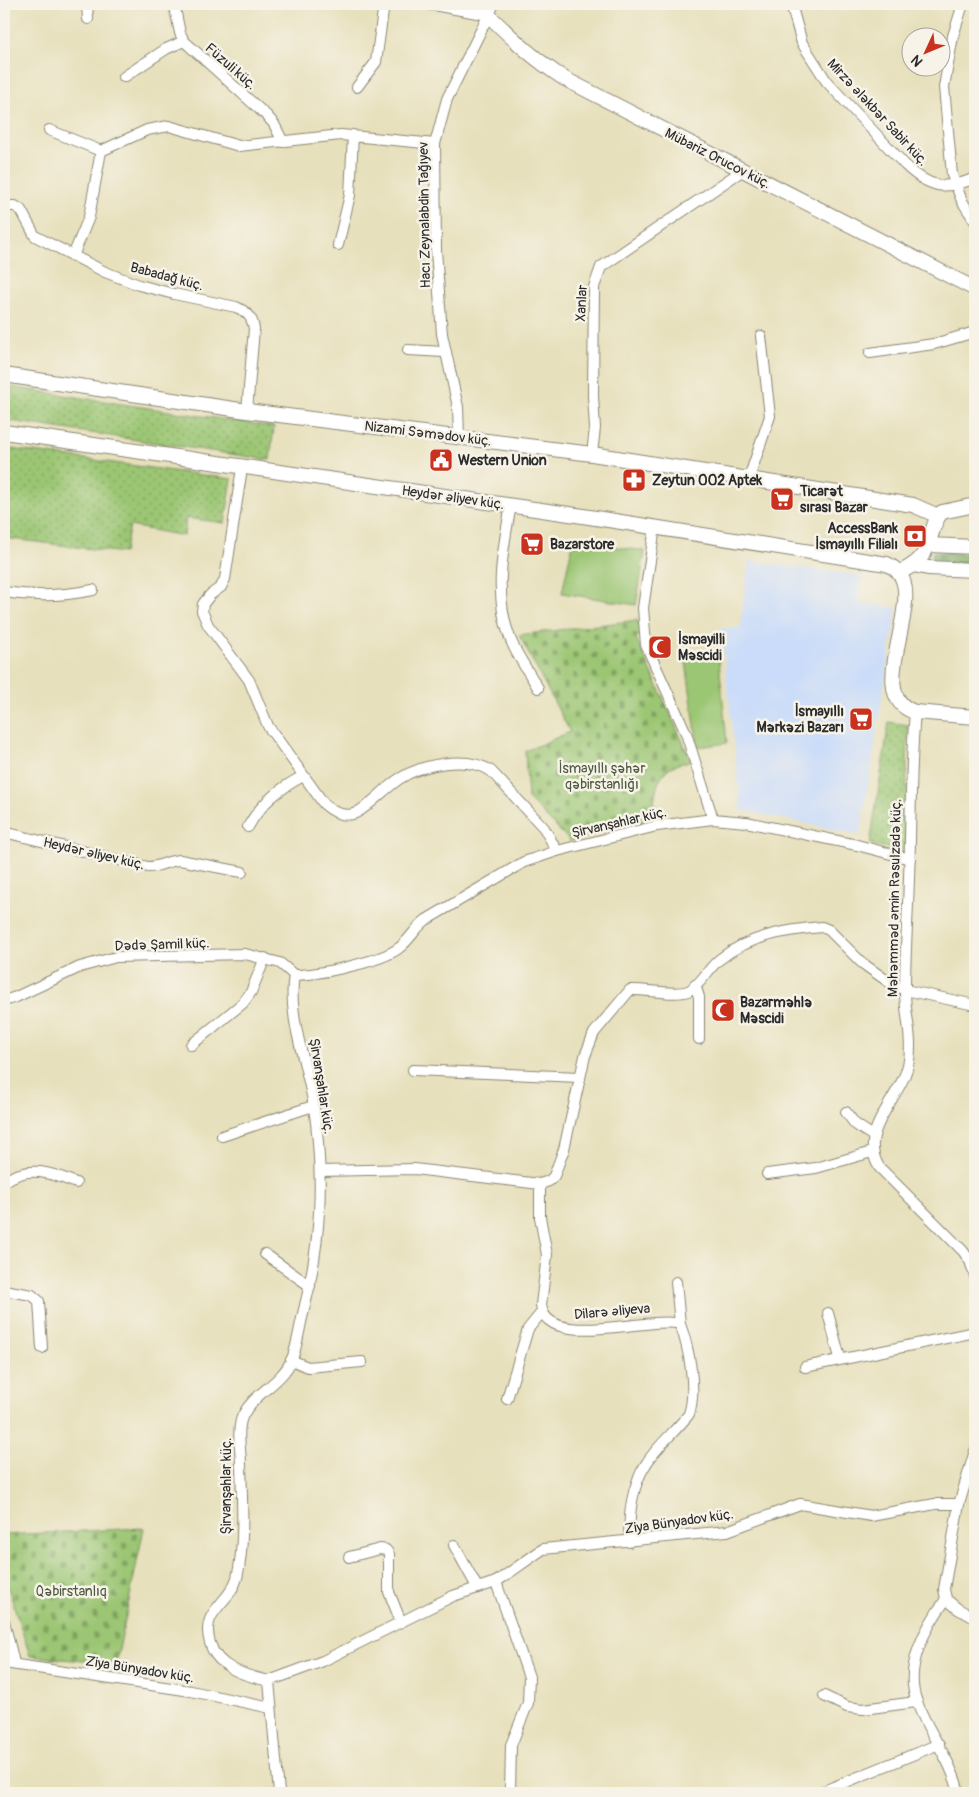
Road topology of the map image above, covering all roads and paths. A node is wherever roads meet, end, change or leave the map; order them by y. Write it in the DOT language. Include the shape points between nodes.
graph roads {
  1 [pos="86,4"];
  2 [pos="174,4"];
  3 [pos="384,4"];
  4 [pos="428,4"];
  5 [pos="477,4"];
  6 [pos="790,4"];
  7 [pos="963,4"];
  8 [pos="492,10"];
  9 [pos="88,19"];
  10 [pos="184,41"];
  11 [pos="124,77"];
  12 [pos="356,87"];
  13 [pos="49,130"];
  14 [pos="354,135"];
  15 [pos="283,142"];
  16 [pos="435,144"];
  17 [pos="101,151"];
  18 [pos="743,170"];
  19 [pos="975,178"];
  20 [pos="955,186"];
  21 [pos="4,206"];
  22 [pos="975,222"];
  23 [pos="338,245"];
  24 [pos="73,256"];
  25 [pos="975,289"];
  26 [pos="975,332"];
  27 [pos="761,336"];
  28 [pos="408,350"];
  29 [pos="444,352"];
  30 [pos="870,353"];
  31 [pos="4,375"];
  32 [pos="247,411"];
  33 [pos="4,432"];
  34 [pos="459,436"];
  35 [pos="592,454"];
  36 [pos="242,468"];
  37 [pos="749,478"];
  38 [pos="511,505"];
  39 [pos="975,505"];
  40 [pos="938,516"];
  41 [pos="655,527"];
  42 [pos="929,544"];
  43 [pos="975,547"];
  44 [pos="913,565"];
  45 [pos="975,570"];
  46 [pos="900,573"];
  47 [pos="93,590"];
  48 [pos="4,593"];
  49 [pos="538,688"];
  50 [pos="915,712"];
  51 [pos="975,717"];
  52 [pos="303,776"];
  53 [pos="713,819"];
  54 [pos="248,827"];
  55 [pos="4,832"];
  56 [pos="558,850"];
  57 [pos="910,859"];
  58 [pos="242,872"];
  59 [pos="265,958"];
  60 [pos="294,975"];
  61 [pos="695,985"];
  62 [pos="904,990"];
  63 [pos="4,1001"];
  64 [pos="975,1004"];
  65 [pos="699,1039"];
  66 [pos="191,1045"];
  67 [pos="413,1070"];
  68 [pos="580,1077"];
  69 [pos="314,1106"];
  70 [pos="846,1112"];
  71 [pos="222,1136"];
  72 [pos="873,1136"];
  73 [pos="872,1152"];
  74 [pos="320,1171"];
  75 [pos="767,1174"];
  76 [pos="4,1182"];
  77 [pos="76,1184"];
  78 [pos="540,1184"];
  79 [pos="265,1254"];
  80 [pos="975,1276"];
  81 [pos="676,1282"];
  82 [pos="310,1286"];
  83 [pos="4,1290"];
  84 [pos="542,1312"];
  85 [pos="828,1313"];
  86 [pos="680,1324"];
  87 [pos="975,1332"];
  88 [pos="42,1348"];
  89 [pos="840,1358"];
  90 [pos="291,1360"];
  91 [pos="362,1362"];
  92 [pos="805,1367"];
  93 [pos="507,1399"];
  94 [pos="975,1451"];
  95 [pos="959,1504"];
  96 [pos="629,1542"];
  97 [pos="454,1545"];
  98 [pos="349,1557"];
  99 [pos="496,1582"];
  100 [pos="477,1588"];
  101 [pos="946,1599"];
  102 [pos="975,1618"];
  103 [pos="4,1622"];
  104 [pos="400,1622"];
  105 [pos="9,1663"];
  106 [pos="269,1681"];
  107 [pos="824,1696"];
  108 [pos="916,1702"];
  109 [pos="271,1708"];
  110 [pos="939,1744"];
  111 [pos="278,1793"];
  112 [pos="510,1793"];
  113 [pos="819,1793"];
  114 [pos="959,1793"];
  1 -- 9 [label="street"];
  2 -- 10 [label="street"];
  3 -- 12 [label="street" via="376,62"];
  4 -- 8 [label="street"];
  5 -- 8 [label="street, Mübariz Orucov küç."];
  6 -- 20 [label="street, Mirzə Ələkbər Sabir küç." via="802,43 827,82 918,177 929,183"];
  7 -- 20 [label="street" via="953,36 944,87"];
  8 -- 16 [label="street, Hacı Zeynalabdin Tağıyev" via="447,99"];
  8 -- 18 [label="street, Mübariz Orucov küç." via="535,59 565,78"];
  10 -- 11 [label="street" via="166,48"];
  10 -- 15 [label="street, Füzuli küç." via="267,116"];
  13 -- 17 [label="street"];
  14 -- 15 [label="street"];
  14 -- 16 [label="street"];
  14 -- 23 [label="street" via="350,195"];
  15 -- 17 [label="street" via="239,146 183,129 158,127"];
  16 -- 29 [label="street, Hacı Zeynalabdin Tağıyev" via="436,250"];
  17 -- 24 [label="street" via="89,217"];
  18 -- 25 [label="street, Mübariz Orucov küç."];
  18 -- 35 [label="street, Xanlar" via="601,267 594,287 592,396 595,428"];
  19 -- 20 [label="street"];
  20 -- 22 [label="street"];
  21 -- 24 [label="street, Babadağ küç." via="15,206 21,210 35,236"];
  24 -- 32 [label="street, Babadağ küç." via="139,285 247,312 254,329"];
  26 -- 30 [label="street" via="934,344"];
  27 -- 37 [label="street" via="770,416"];
  28 -- 29 [label="street"];
  29 -- 34 [label="street, Hacı Zeynalabdin Tağıyev" via="458,407"];
  31 -- 32 [label="street, Nizami Səmədov küç."];
  32 -- 34 [label="street, Nizami Səmədov küç."];
  33 -- 36 [label="street, Heydər Əliyev küç."];
  34 -- 35 [label="street, Nizami Səmədov küç."];
  35 -- 37 [label="street, Nizami Səmədov küç."];
  36 -- 38 [label="street, Heydər Əliyev küç."];
  36 -- 52 [label="street" via="225,579 203,604 202,611 208,625 249,680 268,726"];
  37 -- 40 [label="street, Nizami Səmədov küç." via="914,505"];
  38 -- 41 [label="street, Heydər Əliyev küç."];
  38 -- 49 [label="street" via="500,567 502,613 510,639"];
  39 -- 40 [label="street" via="949,509"];
  40 -- 42 [label="street"];
  41 -- 46 [label="street, Heydər Əliyev küç." via="887,564"];
  41 -- 53 [label="street" via="643,608 646,645 686,732"];
  42 -- 43 [label="street"];
  42 -- 44 [label="street" via="921,559"];
  44 -- 45 [label="street"];
  44 -- 46 [label="street"];
  46 -- 50 [label="street" via="905,592 893,682 898,701"];
  47 -- 48 [label="street" via="35,596"];
  50 -- 51 [label="street"];
  50 -- 57 [label="street, Məhəmməd Əmin Rəsulzadə küç." via="910,780"];
  52 -- 54 [label="street" via="278,790 257,811"];
  52 -- 56 [label="street" via="332,812 342,815 355,813 408,773 463,761 482,765 544,828"];
  53 -- 56 [label="street, Şirvanşahlar küç." via="657,826"];
  53 -- 57 [label="street, Şirvanşahlar küç." via="746,822"];
  55 -- 58 [label="street, Heydər Əliyev küç." via="148,867 180,860"];
  56 -- 60 [label="street, Şirvanşahlar küç." via="524,862 426,920 401,946 388,954 326,972"];
  57 -- 62 [label="street, Məhəmməd Əmin Rəsulzadə küç."];
  59 -- 60 [label="street, Dədə Şamil küç." via="280,963"];
  59 -- 63 [label="street, Dədə Şamil küç." via="244,954 116,957 80,967"];
  59 -- 66 [label="street" via="243,1003"];
  60 -- 69 [label="street, Şirvanşahlar küç." via="292,1001"];
  61 -- 62 [label="street" via="720,959 742,944 769,935 822,927 862,963"];
  61 -- 65 [label="street" via="699,996"];
  61 -- 68 [label="street" via="684,992 630,990 594,1033"];
  62 -- 64 [label="street"];
  62 -- 72 [label="street, Məhəmməd Əmin Rəsulzadə küç." via="911,1040 909,1065"];
  67 -- 68 [label="street"];
  68 -- 78 [label="street" via="564,1149 554,1176"];
  69 -- 71 [label="street"];
  69 -- 74 [label="street, Şirvanşahlar küç."];
  70 -- 72 [label="street" via="855,1124"];
  72 -- 73 [label="street, Məhəmməd Əmin Rəsulzadə küç."];
  73 -- 75 [label="street" via="801,1171"];
  73 -- 80 [label="street" via="879,1167 963,1251"];
  74 -- 78 [label="street" via="414,1170"];
  74 -- 82 [label="street, Şirvanşahlar küç." via="319,1228"];
  76 -- 77 [label="street" via="32,1171 50,1172"];
  78 -- 84 [label="street" via="540,1217 547,1255"];
  79 -- 82 [label="street"];
  81 -- 86 [label="street"];
  82 -- 90 [label="street, Şirvanşahlar küç."];
  83 -- 88 [label="street" via="32,1295 39,1301"];
  84 -- 86 [label="street, Dilarə Əliyeva" via="551,1321 570,1329 665,1321"];
  84 -- 93 [label="street" via="528,1329"];
  85 -- 89 [label="street"];
  86 -- 96 [label="street" via="688,1346 692,1405 689,1414 638,1478 629,1519"];
  87 -- 89 [label="street"];
  89 -- 92 [label="street"];
  90 -- 91 [label="street" via="308,1367"];
  90 -- 106 [label="street, Şirvanşahlar küç." via="282,1375 243,1416 240,1429 242,1508 239,1567 232,1589 210,1617 207,1629 216,1655 228,1667"];
  94 -- 95 [label="street"];
  95 -- 96 [label="street, Ziya Bünyadov küç." via="935,1504 871,1516 800,1504 727,1531"];
  95 -- 101 [label="street" via="944,1589"];
  96 -- 99 [label="street, Ziya Bünyadov küç." via="543,1549"];
  97 -- 100 [label="street"];
  98 -- 104 [label="street" via="386,1550 389,1554 389,1592"];
  99 -- 100 [label="street, Ziya Bünyadov küç."];
  99 -- 112 [label="street" via="529,1677 528,1703 511,1745"];
  100 -- 104 [label="street, Ziya Bünyadov küç."];
  101 -- 102 [label="street"];
  101 -- 108 [label="street" via="928,1624 920,1645 912,1679"];
  103 -- 105 [label="street"];
  104 -- 106 [label="street, Ziya Bünyadov küç." via="323,1661"];
  105 -- 109 [label="street, Ziya Bünyadov küç." via="191,1691"];
  106 -- 109 [label="street"];
  107 -- 108 [label="street" via="847,1707 863,1709"];
  108 -- 110 [label="street"];
  109 -- 111 [label="street"];
  110 -- 113 [label="street"];
  110 -- 114 [label="street" via="954,1774"];
}
